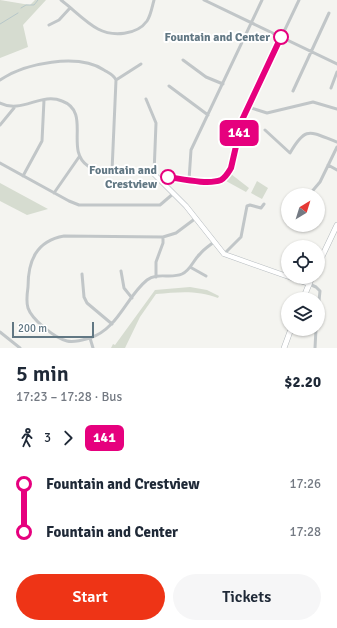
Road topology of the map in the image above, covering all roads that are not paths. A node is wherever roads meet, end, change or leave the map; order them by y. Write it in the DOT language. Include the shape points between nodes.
graph roads {
  1 [pos="61,0"];
  2 [pos="154,0"];
  3 [pos="204,0"];
  4 [pos="262,0"];
  5 [pos="299,0"];
  6 [pos="210,1"];
  7 [pos="70,8"];
  8 [pos="329,12"];
  9 [pos="252,23"];
  10 [pos="49,25"];
  11 [pos="281,37"];
  12 [pos="311,51"];
  13 [pos="183,60"];
  14 [pos="141,64"];
  15 [pos="337,64"];
  16 [pos="337,72"];
  17 [pos="0,80"];
  18 [pos="116,80"];
  19 [pos="223,84"];
  20 [pos="169,86"];
  21 [pos="331,88"];
  22 [pos="293,91"];
  23 [pos="146,99"];
  24 [pos="44,100"];
  25 [pos="0,103"];
  26 [pos="248,107"];
  27 [pos="14,108"];
  28 [pos="337,109"];
  29 [pos="208,115"];
  30 [pos="0,125"];
  31 [pos="265,130"];
  32 [pos="337,142"];
  33 [pos="337,147"];
  34 [pos="79,157"];
  35 [pos="0,163"];
  36 [pos="328,165"];
  37 [pos="337,170"];
  38 [pos="112,171"];
  39 [pos="154,174"];
  40 [pos="23,176"];
  41 [pos="161,180"];
  42 [pos="189,180"];
  43 [pos="315,188"];
  44 [pos="54,193"];
  45 [pos="174,193"];
  46 [pos="264,204"];
  47 [pos="196,218"];
  48 [pos="337,225"];
  49 [pos="163,237"];
  50 [pos="214,242"];
  51 [pos="325,250"];
  52 [pos="224,254"];
  53 [pos="190,267"];
  54 [pos="121,271"];
  55 [pos="82,274"];
  56 [pos="281,274"];
  57 [pos="156,276"];
  58 [pos="206,276"];
  59 [pos="309,284"];
  60 [pos="306,292"];
  61 [pos="320,292"];
  62 [pos="132,298"];
  63 [pos="112,324"];
  64 [pos="0,332"];
  65 [pos="288,336"];
  66 [pos="316,336"];
  67 [pos="90,338"];
  68 [pos="20,348"];
  69 [pos="93,348"];
  70 [pos="284,348"];
  71 [pos="315,348"];
  1 -- 7 [label="street"];
  2 -- 7 [label="street" via="147,20 141,27 125,33 106,32 97,28"];
  3 -- 6 [label="street"];
  4 -- 9 [label="street"];
  5 -- 11 [label="street"];
  6 -- 9 [label="street"];
  7 -- 10 [label="street" via="59,20"];
  8 -- 12 [label="street"];
  9 -- 11 [label="street"];
  9 -- 19 [label="street"];
  11 -- 12 [label="street"];
  11 -- 26 [label="street"];
  12 -- 15 [label="street"];
  12 -- 22 [label="street"];
  13 -- 19 [label="street"];
  14 -- 18 [label="street"];
  16 -- 21 [label="street"];
  17 -- 18 [label="street" via="20,71 69,60 100,68"];
  18 -- 38 [label="street"];
  19 -- 29 [label="street"];
  20 -- 29 [label="street"];
  23 -- 39 [label="street" via="156,122"];
  24 -- 27 [label="street"];
  24 -- 34 [label="street" via="61,100 74,110 77,118"];
  24 -- 40 [label="street" via="42,141"];
  25 -- 27 [label="street"];
  26 -- 28 [label="street" via="267,113 313,102"];
  26 -- 42 [label="street" via="227,175 218,180"];
  27 -- 30 [label="street"];
  29 -- 42 [label="street" via="191,150"];
  31 -- 32 [label="street" via="290,153 298,139 306,133 312,132"];
  33 -- 36 [label="street"];
  34 -- 38 [label="street" via="96,170"];
  34 -- 44 [label="street"];
  35 -- 40 [label="street"];
  36 -- 37 [label="street"];
  36 -- 43 [label="street"];
  38 -- 39 [label="street"];
  39 -- 41 [label="street"];
  40 -- 44 [label="street"];
  41 -- 42 [label="street" via="167,177"];
  41 -- 45 [label="street"];
  44 -- 45 [label="street" via="80,205 160,205"];
  45 -- 47 [label="street"];
  46 -- 52 [label="street" via="261,208 247,206 242,236"];
  47 -- 49 [label="street" via="176,233"];
  47 -- 50 [label="street"];
  48 -- 51 [label="main road"];
  49 -- 57 [label="street" via="156,262"];
  49 -- 67 [label="street" via="57,238 38,249 28,271 27,300 31,315 66,341"];
  50 -- 52 [label="street"];
  50 -- 53 [label="street" via="200,253"];
  52 -- 56 [label="street"];
  53 -- 57 [label="street" via="177,276"];
  53 -- 58 [label="street"];
  54 -- 62 [label="street" via="124,288"];
  55 -- 63 [label="street" via="87,303"];
  57 -- 62 [label="street" via="145,281"];
  59 -- 60 [label="main road"];
  59 -- 61 [label="street"];
  62 -- 63 [label="street"];
  63 -- 67 [label="street" via="105,331"];
  64 -- 68 [label="street"];
  65 -- 70 [label="main road"];
  66 -- 71 [label="street"];
  67 -- 69 [label="street"];
}
